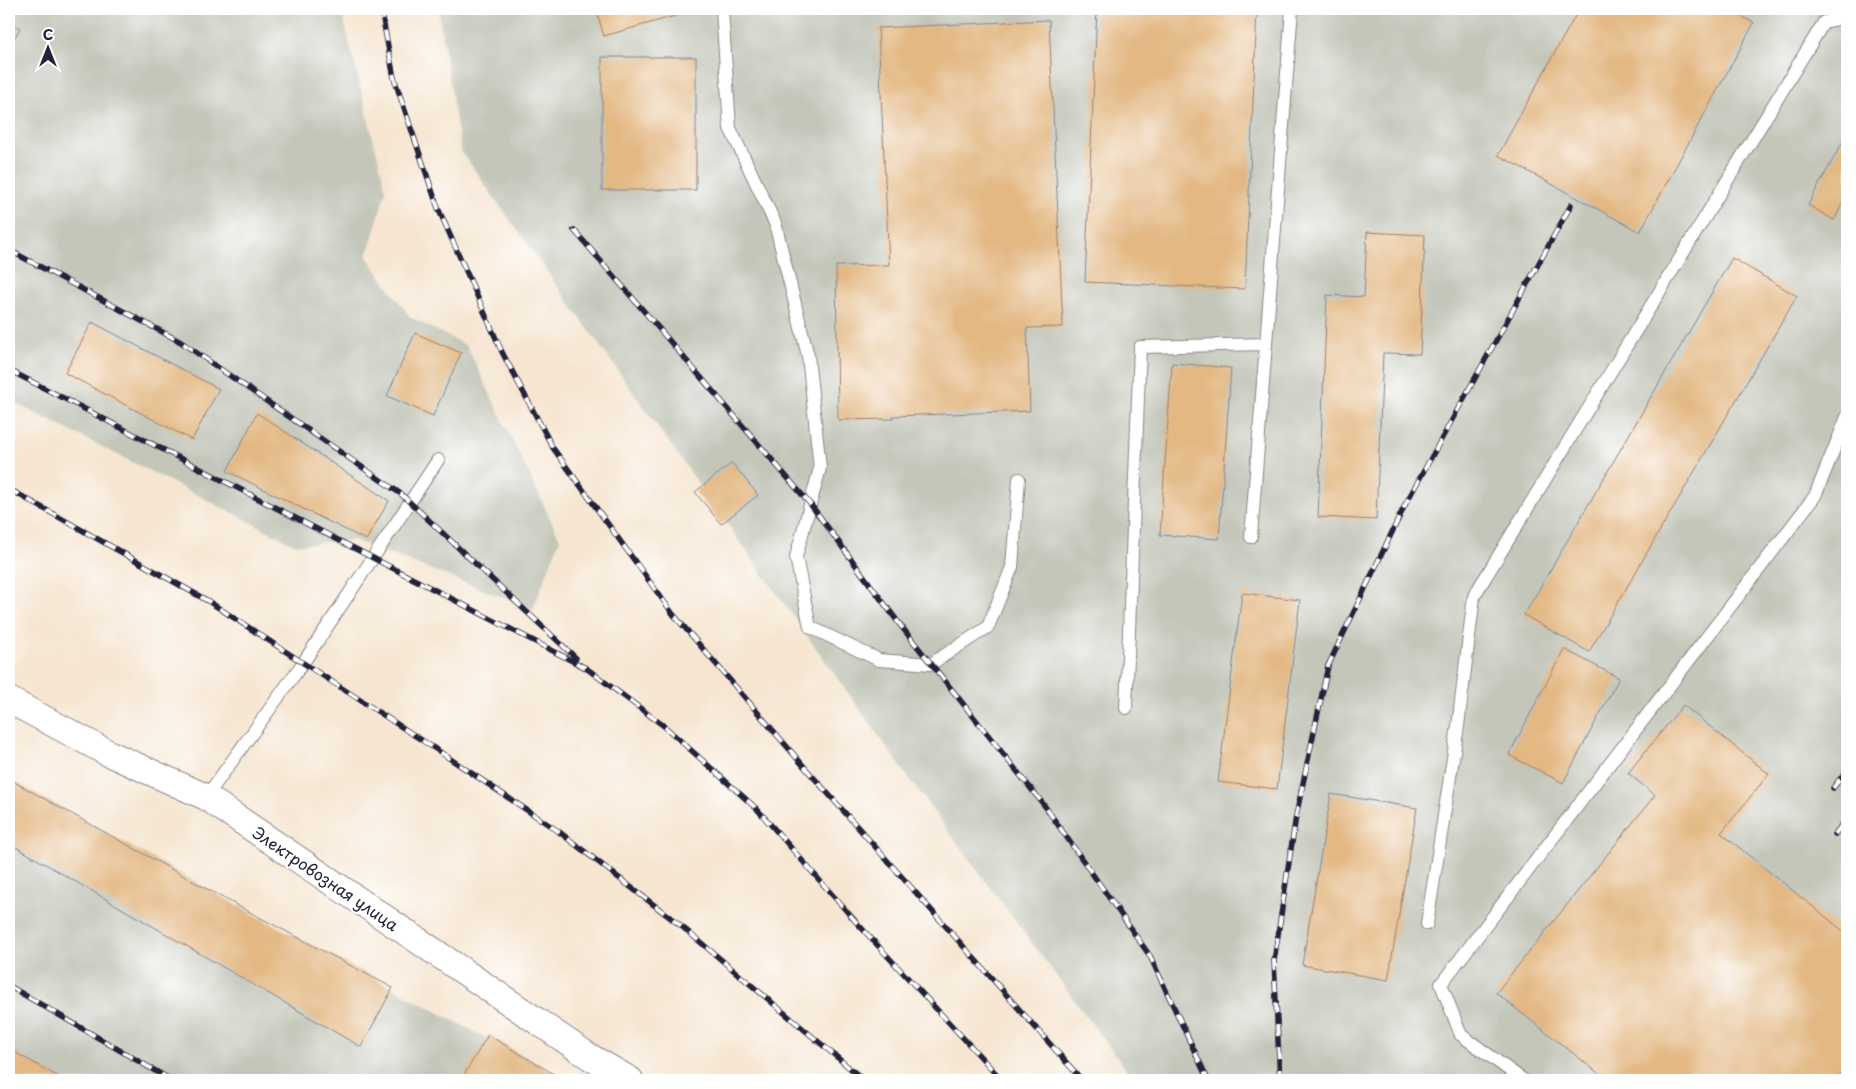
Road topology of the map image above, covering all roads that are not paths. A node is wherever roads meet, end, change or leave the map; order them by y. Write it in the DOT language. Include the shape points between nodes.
graph roads {
  1 [pos="722,9"];
  2 [pos="1292,9"];
  3 [pos="1847,16"];
  4 [pos="1266,344"];
  5 [pos="1847,417"];
  6 [pos="438,460"];
  7 [pos="1019,479"];
  8 [pos="1251,538"];
  9 [pos="9,700"];
  10 [pos="1126,708"];
  11 [pos="206,797"];
  12 [pos="1427,924"];
  13 [pos="630,1080"];
  14 [pos="1523,1080"];
  1 -- 7 [label="lane" via="730,128 775,223 808,356 820,468 796,556 810,627 879,660 931,664 988,627 1012,567"];
  2 -- 4 [label="lane"];
  3 -- 12 [label="lane" via="1824,22 1474,596 1458,726"];
  4 -- 8 [label="lane"];
  4 -- 10 [label="lane" via="1140,347"];
  5 -- 14 [label="lane" via="1815,496 1440,984 1461,1035"];
  6 -- 11 [label="lane" via="303,663"];
  9 -- 11 [label="street, Электровозная улица" via="108,753"];
  11 -- 13 [label="street, Электровозная улица" via="590,1057"];
}
